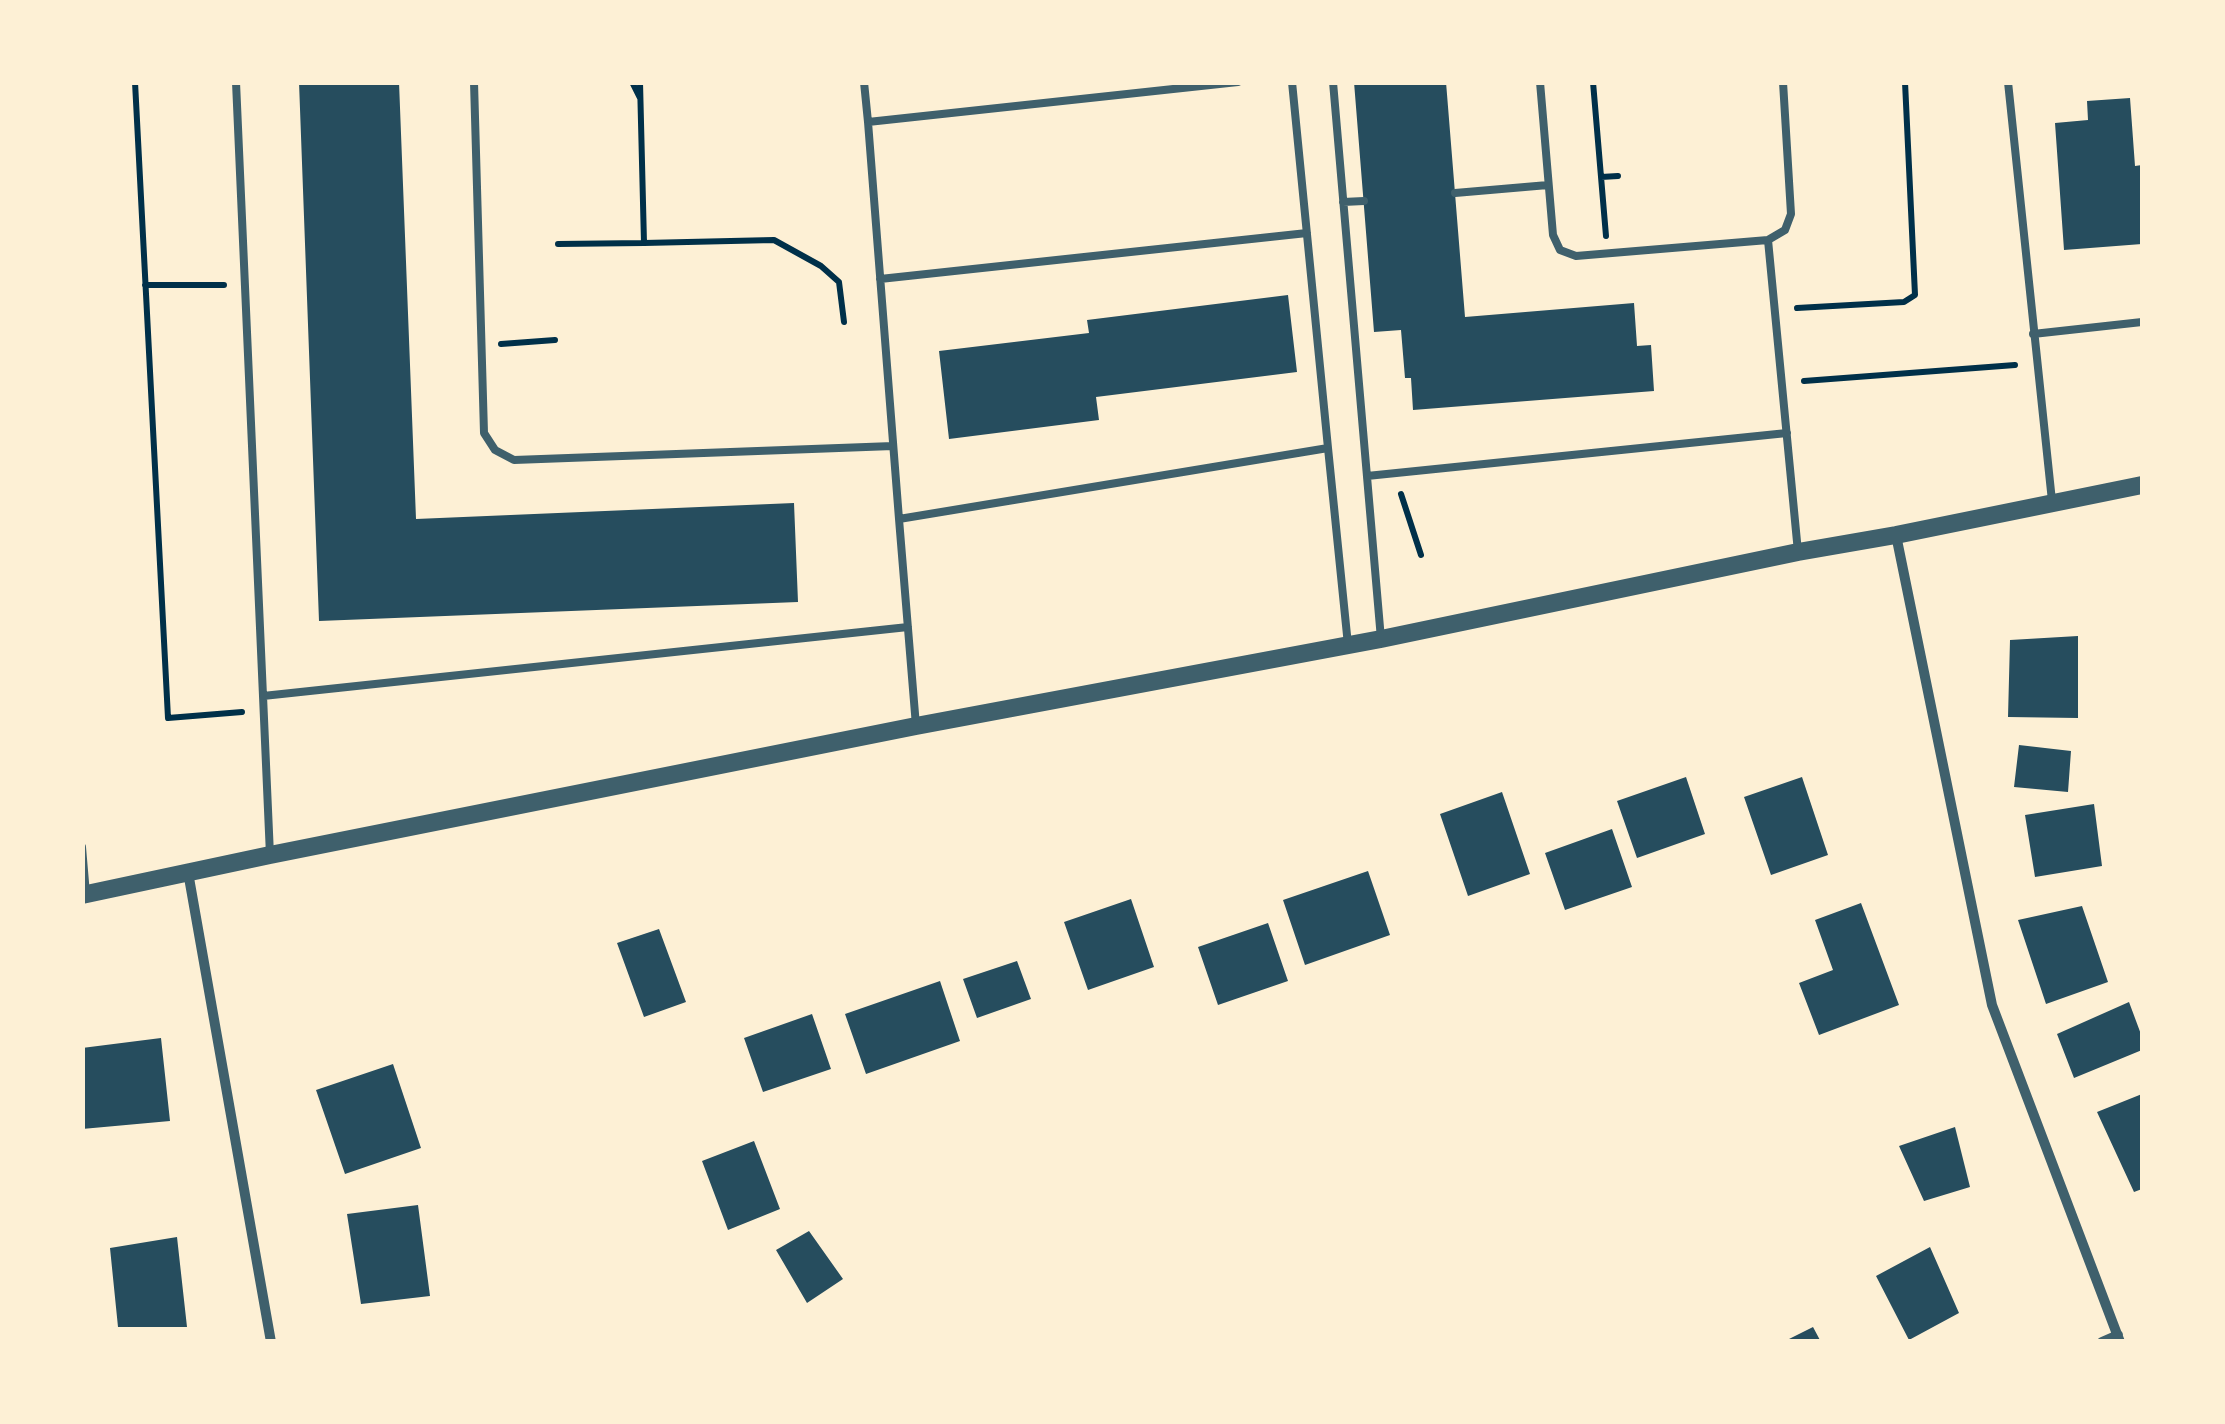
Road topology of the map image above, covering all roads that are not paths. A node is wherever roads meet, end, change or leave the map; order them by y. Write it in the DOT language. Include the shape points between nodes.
graph roads {
  1 [pos="236,82"];
  2 [pos="474,82"];
  3 [pos="864,82"];
  4 [pos="1238,82"];
  5 [pos="1292,82"];
  6 [pos="1333,82"];
  7 [pos="1540,82"];
  8 [pos="1783,82"];
  9 [pos="2008,82"];
  10 [pos="868,122"];
  11 [pos="1548,185"];
  12 [pos="1456,193"];
  13 [pos="1364,201"];
  14 [pos="1343,202"];
  15 [pos="1308,234"];
  16 [pos="1768,240"];
  17 [pos="880,279"];
  18 [pos="2142,322"];
  19 [pos="2033,334"];
  20 [pos="1787,434"];
  21 [pos="893,446"];
  22 [pos="1328,448"];
  23 [pos="1367,476"];
  24 [pos="2142,485"];
  25 [pos="2052,502"];
  26 [pos="899,519"];
  27 [pos="1896,535"];
  28 [pos="1798,552"];
  29 [pos="908,626"];
  30 [pos="1381,638"];
  31 [pos="1348,645"];
  32 [pos="263,696"];
  33 [pos="916,726"];
  34 [pos="82,848"];
  35 [pos="270,855"];
  36 [pos="188,871"];
  37 [pos="84,894"];
  38 [pos="2119,1338"];
  39 [pos="272,1342"];
  40 [pos="2102,1342"];
  1 -- 32 [label="lane"];
  2 -- 21 [label="lane" via="484,433 495,450 514,460"];
  3 -- 10 [label="lane"];
  4 -- 10 [label="lane"];
  5 -- 15 [label="lane"];
  6 -- 14 [label="lane"];
  7 -- 11 [label="lane"];
  8 -- 16 [label="lane" via="1791,214 1785,230"];
  9 -- 19 [label="lane"];
  10 -- 17 [label="lane"];
  11 -- 12 [label="lane"];
  11 -- 16 [label="lane" via="1553,234 1560,250 1576,256"];
  13 -- 14 [label="lane"];
  14 -- 23 [label="lane"];
  15 -- 17 [label="lane"];
  15 -- 22 [label="lane"];
  16 -- 20 [label="lane"];
  17 -- 21 [label="lane"];
  18 -- 19 [label="lane"];
  19 -- 25 [label="lane"];
  20 -- 23 [label="lane"];
  20 -- 28 [label="lane"];
  21 -- 26 [label="lane"];
  22 -- 26 [label="lane"];
  22 -- 31 [label="lane"];
  23 -- 30 [label="lane"];
  24 -- 25 [label="street"];
  25 -- 27 [label="street"];
  26 -- 29 [label="lane"];
  27 -- 28 [label="street"];
  27 -- 38 [label="street" via="1992,1005"];
  28 -- 30 [label="street"];
  29 -- 32 [label="lane"];
  29 -- 33 [label="lane"];
  30 -- 31 [label="street"];
  31 -- 33 [label="street"];
  32 -- 35 [label="lane"];
  33 -- 35 [label="street"];
  34 -- 37 [label="lane"];
  35 -- 36 [label="street"];
  36 -- 37 [label="street"];
  36 -- 39 [label="street"];
  38 -- 40 [label="street"];
}
